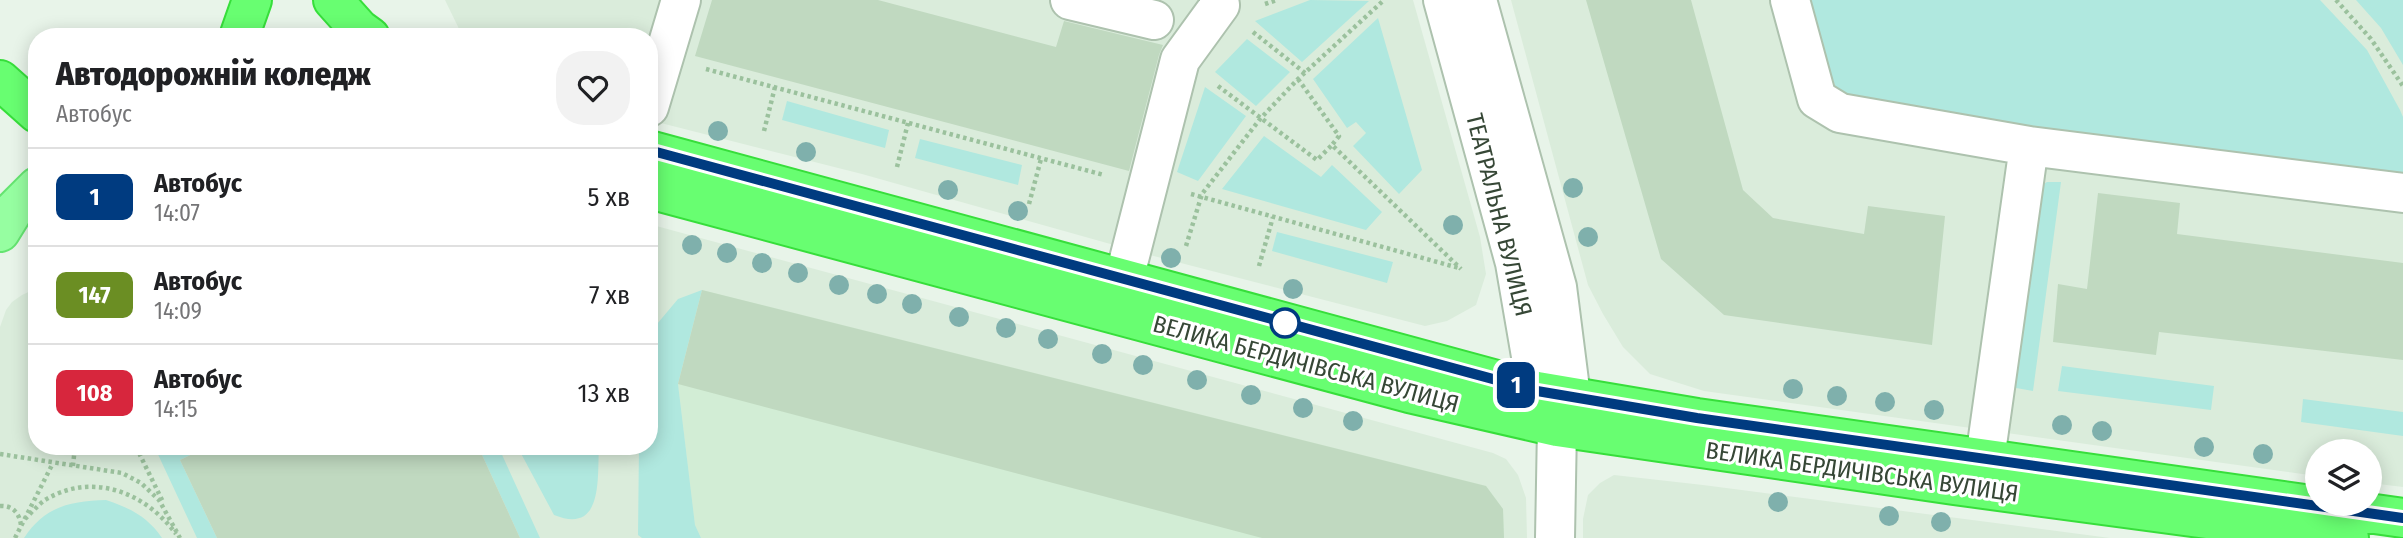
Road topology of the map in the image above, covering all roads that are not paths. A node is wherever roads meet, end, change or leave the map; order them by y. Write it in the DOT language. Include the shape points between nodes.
graph roads {
  1 [pos="251,0"];
  2 [pos="333,0"];
  3 [pos="681,0"];
  4 [pos="1070,0"];
  5 [pos="1443,0"];
  6 [pos="1477,0"];
  7 [pos="1790,0"];
  8 [pos="1219,3"];
  9 [pos="1154,20"];
  10 [pos="242,28"];
  11 [pos="358,28"];
  12 [pos="658,79"];
  13 [pos="0,80"];
  14 [pos="28,105"];
  15 [pos="2029,146"];
  16 [pos="658,152"];
  17 [pos="658,191"];
  18 [pos="2403,193"];
  19 [pos="28,196"];
  20 [pos="0,232"];
  21 [pos="1124,279"];
  22 [pos="1555,405"];
  23 [pos="1984,459"];
  24 [pos="2403,518"];
  25 [pos="1555,538"];
  26 [pos="2349,538"];
  1 -- 10 [label="highway"];
  2 -- 11 [label="highway"];
  3 -- 12 [label="street"];
  4 -- 9 [label="street"];
  5 -- 22 [label="street, ТЕАТРАЛЬНА ВУЛИЦЯ"];
  6 -- 22 [label="street, ТЕАТРАЛЬНА ВУЛИЦЯ" via="1552,262"];
  7 -- 15 [label="street" via="1817,99 1840,113"];
  8 -- 21 [label="street" via="1180,60"];
  13 -- 14 [label="highway"];
  15 -- 18 [label="street"];
  15 -- 23 [label="street"];
  16 -- 21 [label="highway, ВЕЛИКА БЕРДИЧІВСЬКА ВУЛИЦЯ"];
  17 -- 22 [label="highway, ВЕЛИКА БЕРДИЧІВСЬКА ВУЛИЦЯ" via="1419,396"];
  19 -- 20 [label="main road"];
  21 -- 22 [label="highway, ВЕЛИКА БЕРДИЧІВСЬКА ВУЛИЦЯ"];
  22 -- 23 [label="highway, ВЕЛИКА БЕРДИЧІВСЬКА ВУЛИЦЯ"];
  22 -- 25 [label="street, ТЕАТРАЛЬНА ВУЛИЦЯ"];
  22 -- 26 [label="highway, ВЕЛИКА БЕРДИЧІВСЬКА ВУЛИЦЯ" via="1954,485"];
  23 -- 24 [label="highway, ВЕЛИКА БЕРДИЧІВСЬКА ВУЛИЦЯ"];
}
